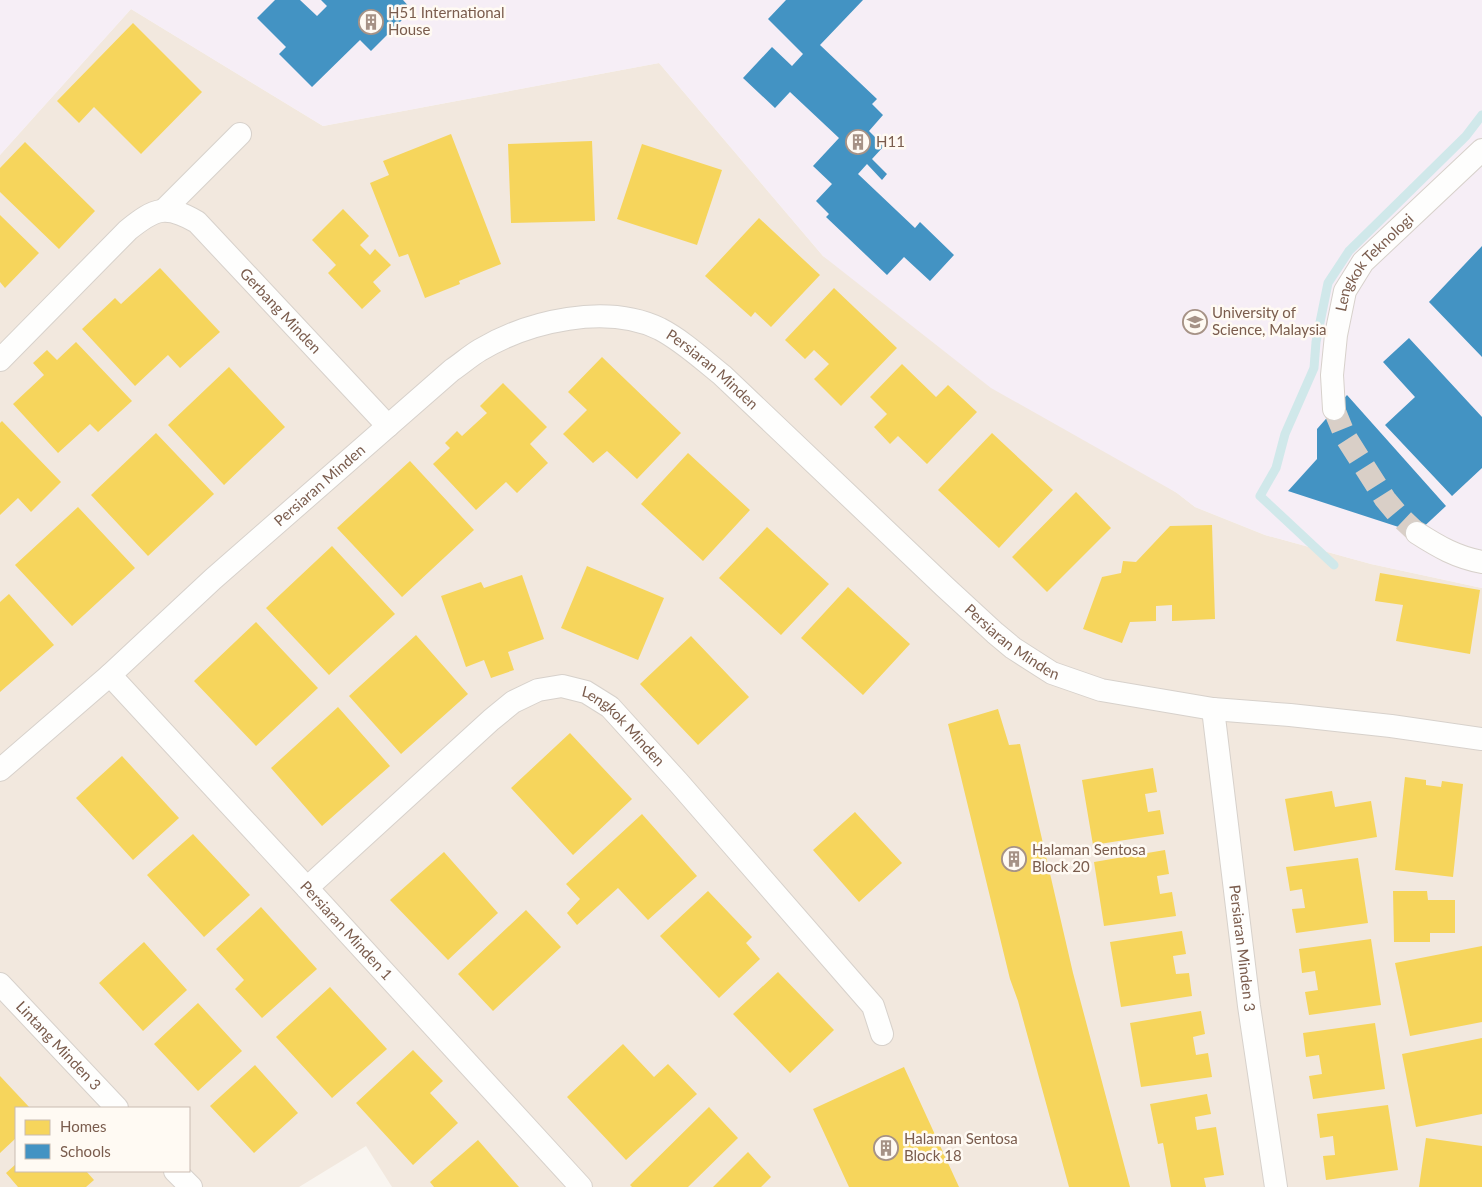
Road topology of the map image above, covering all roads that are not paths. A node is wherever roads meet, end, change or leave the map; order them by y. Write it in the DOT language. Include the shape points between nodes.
graph roads {
  1 [pos="240,134"];
  2 [pos="1482,150"];
  3 [pos="164,210"];
  4 [pos="0,360"];
  5 [pos="1334,410"];
  6 [pos="388,426"];
  7 [pos="1417,533"];
  8 [pos="1482,562"];
  9 [pos="110,675"];
  10 [pos="1213,709"];
  11 [pos="1482,739"];
  12 [pos="0,770"];
  13 [pos="308,888"];
  14 [pos="0,984"];
  15 [pos="882,1034"];
  16 [pos="116,1107"];
  17 [pos="176,1172"];
  18 [pos="191,1187"];
  19 [pos="581,1187"];
  20 [pos="1276,1187"];
  1 -- 3 [label="street"];
  2 -- 5 [label="street, Lengkok Teknologi" via="1363,262 1345,292 1332,375"];
  3 -- 4 [label="street" via="145,217 128,230"];
  3 -- 6 [label="street, Gerbang Minden" via="181,213 197,222"];
  6 -- 9 [label="street, Persiaran Minden" via="213,578"];
  6 -- 10 [label="street, Persiaran Minden" via="479,350 539,324 568,318 599,317 632,320 660,329 688,346 722,375 945,588 1013,648 1052,672 1101,690"];
  7 -- 8 [label="street" via="1442,549"];
  9 -- 12 [label="street, Persiaran Minden"];
  9 -- 13 [label="street, Persiaran Minden 1"];
  10 -- 11 [label="street, Persiaran Minden" via="1391,726"];
  10 -- 20 [label="street, Persiaran Minden 3" via="1249,1006"];
  13 -- 15 [label="street, Lengkok Minden" via="513,702 538,690 562,686 586,692 610,707 872,1006"];
  13 -- 19 [label="street, Persiaran Minden 1"];
  14 -- 16 [label="street, Lintang Minden 3"];
  17 -- 18 [label="street"];
}
